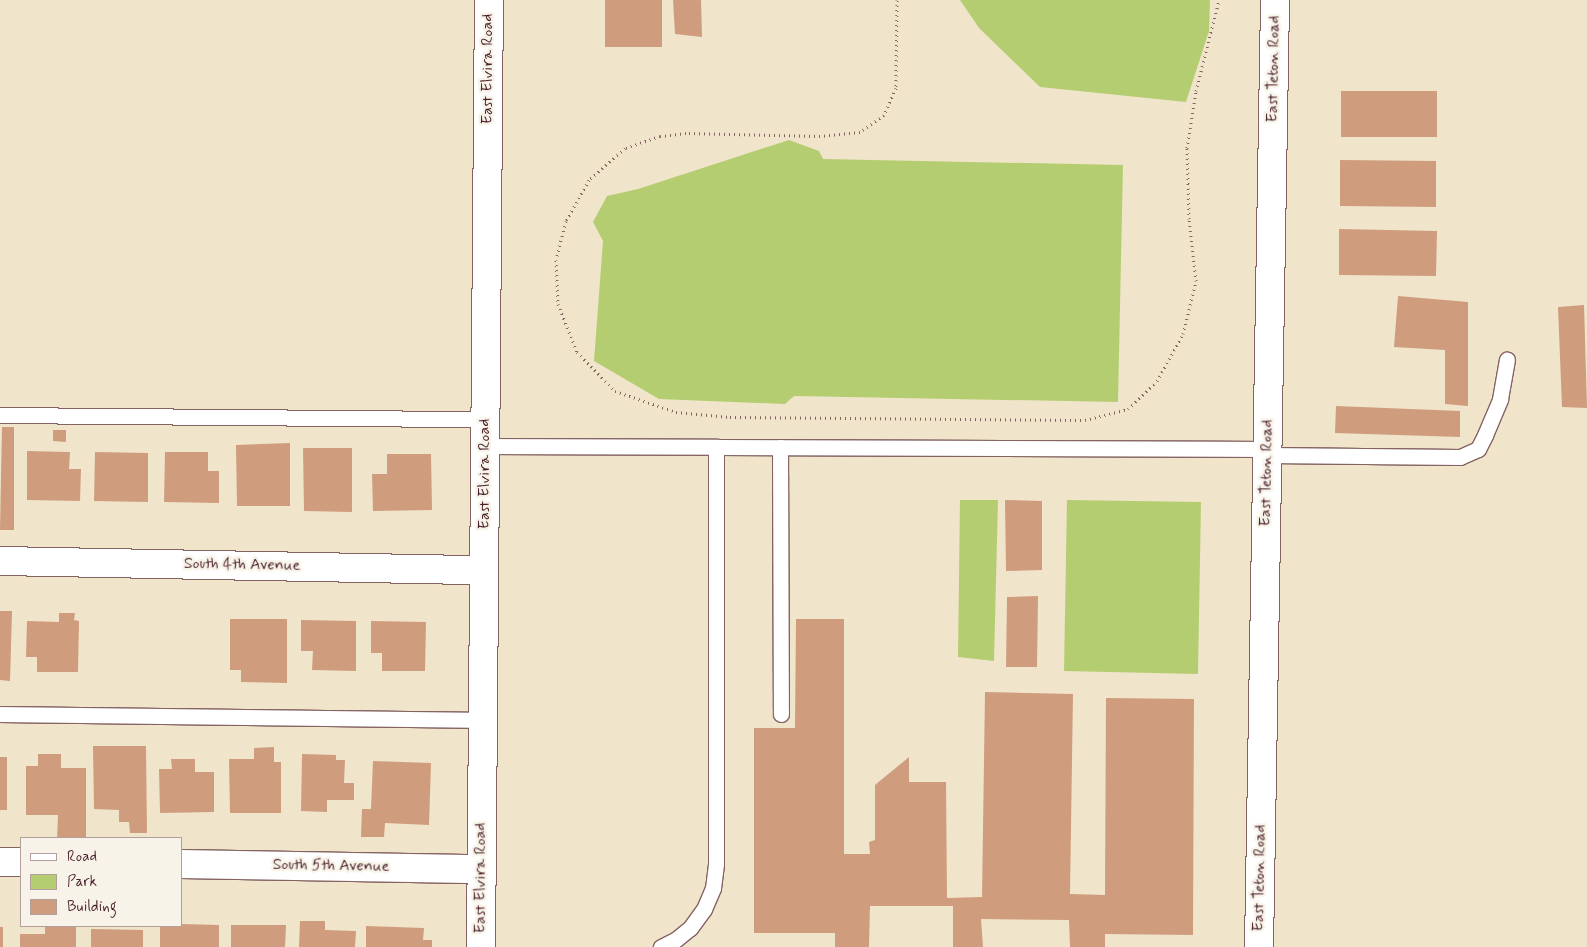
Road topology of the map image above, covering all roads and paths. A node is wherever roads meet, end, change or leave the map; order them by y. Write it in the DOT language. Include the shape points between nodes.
graph roads {
  1 [pos="489,0"];
  2 [pos="897,0"];
  3 [pos="1218,0"];
  4 [pos="1275,0"];
  5 [pos="1507,360"];
  6 [pos="0,415"];
  7 [pos="485,419"];
  8 [pos="485,446"];
  9 [pos="716,447"];
  10 [pos="780,447"];
  11 [pos="1267,452"];
  12 [pos="0,561"];
  13 [pos="484,570"];
  14 [pos="0,714"];
  15 [pos="781,714"];
  16 [pos="483,720"];
  17 [pos="0,862"];
  18 [pos="20,862"];
  19 [pos="182,864"];
  20 [pos="481,869"];
  21 [pos="481,947"];
  22 [pos="661,947"];
  23 [pos="1259,947"];
  1 -- 7 [label="street, East Elvira Road"];
  2 -- 3 [label="path" via="896,88 884,115 860,132 820,136 686,133 660,136 626,148 589,180 566,221 556,260 558,304 577,352 615,391 676,412 730,417 1085,420 1128,409 1157,380 1183,334 1196,281 1189,219 1187,148 1196,91"];
  4 -- 11 [label="street, East Teton Road"];
  5 -- 11 [label="lane" via="1500,399 1485,435 1478,448 1460,457"];
  6 -- 7 [label="lane"];
  7 -- 8 [label="street, East Elvira Road"];
  8 -- 9 [label="lane"];
  8 -- 13 [label="street, East Elvira Road"];
  9 -- 10 [label="lane"];
  9 -- 22 [label="lane" via="716,864 713,888 704,909 690,928"];
  10 -- 11 [label="lane"];
  10 -- 15 [label="lane"];
  11 -- 23 [label="street, East Teton Road"];
  12 -- 13 [label="street, South 4th Avenue"];
  13 -- 16 [label="street, East Elvira Road"];
  14 -- 16 [label="lane"];
  16 -- 20 [label="street, East Elvira Road"];
  17 -- 18 [label="street"];
  19 -- 20 [label="street, South 5th Avenue"];
  20 -- 21 [label="street, East Elvira Road"];
}
